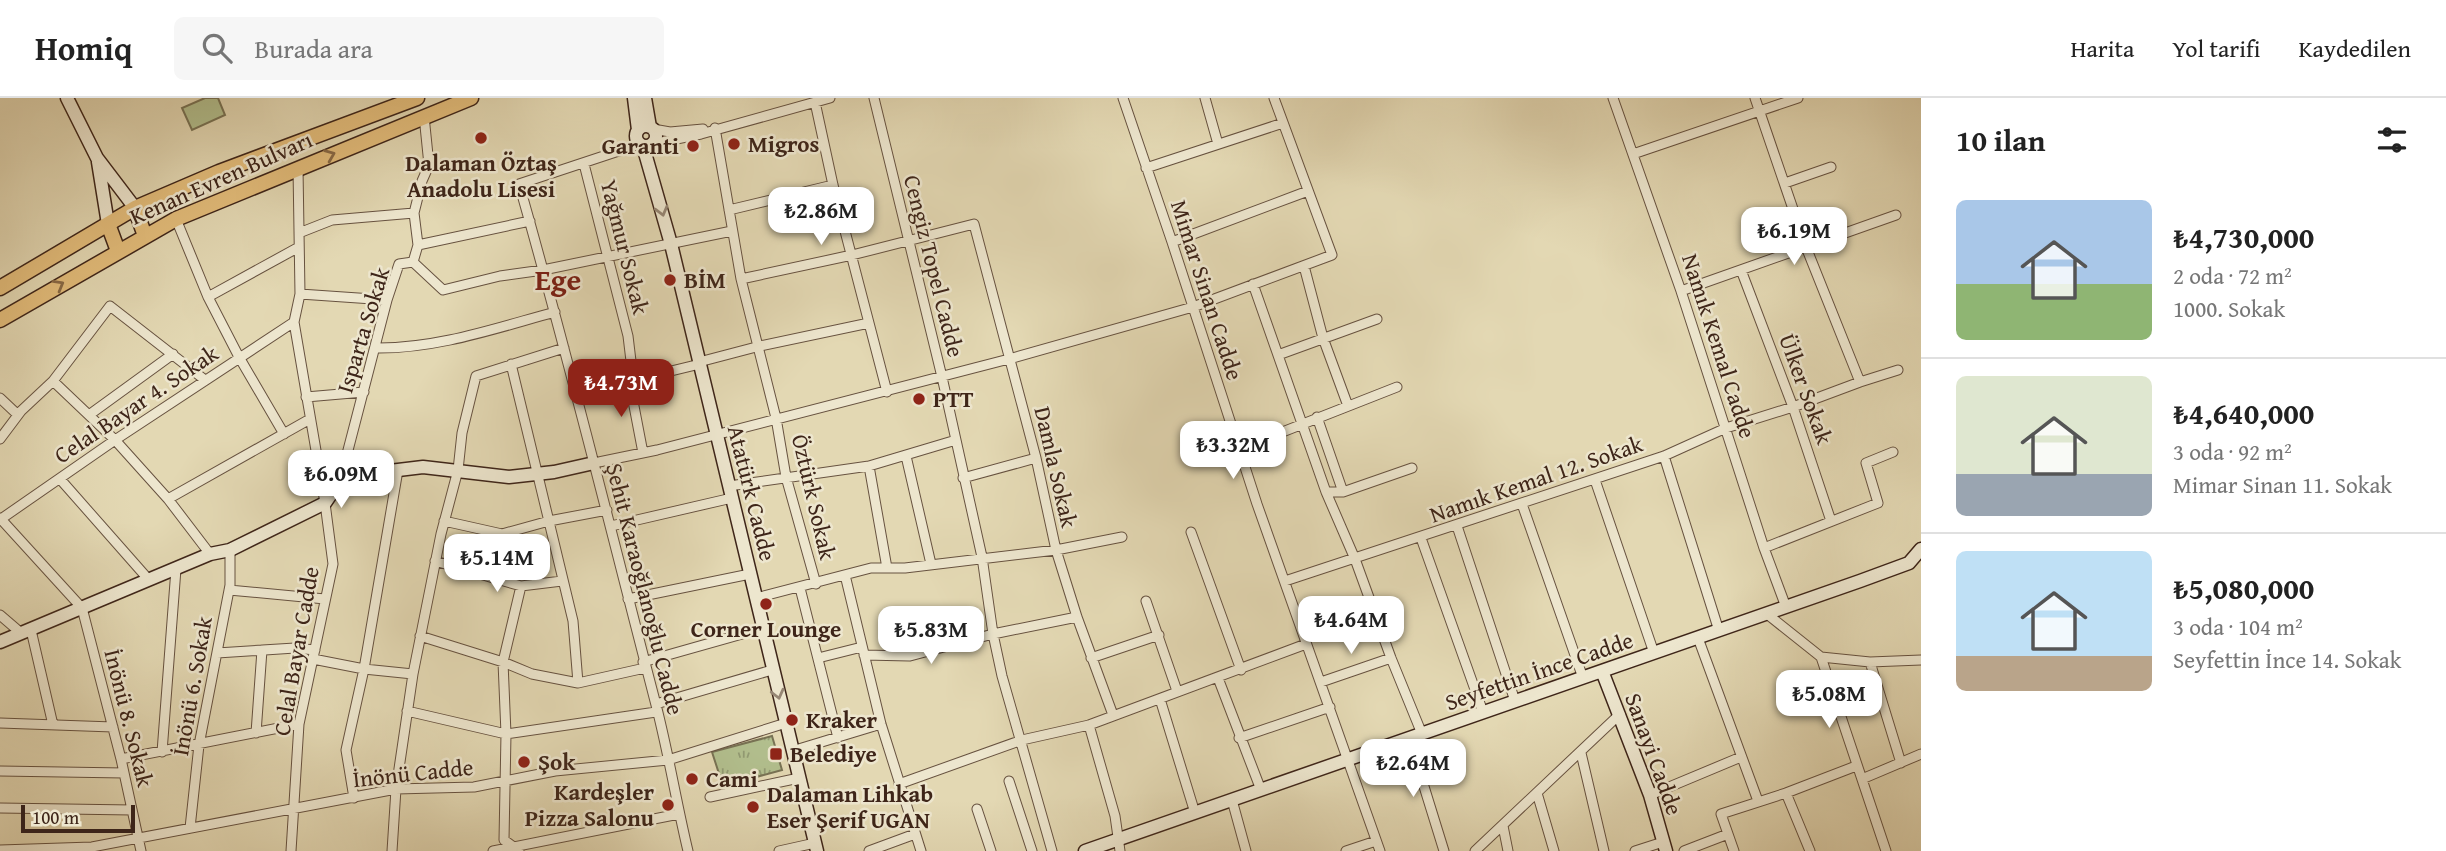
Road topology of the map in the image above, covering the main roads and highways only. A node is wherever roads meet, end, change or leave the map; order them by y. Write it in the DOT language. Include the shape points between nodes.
graph roads {
  1 [pos="67,98"];
  2 [pos="417,98"];
  3 [pos="471,98"];
  4 [pos="634,98"];
  5 [pos="645,98"];
  6 [pos="647,129"];
  7 [pos="97,158"];
  8 [pos="135,208"];
  9 [pos="108,224"];
  10 [pos="145,236"];
  11 [pos="118,251"];
  12 [pos="0,288"];
  13 [pos="0,320"];
  14 [pos="594,463"];
  15 [pos="1921,550"];
  16 [pos="0,642"];
  17 [pos="1602,671"];
  18 [pos="1119,845"];
  19 [pos="1665,846"];
  20 [pos="816,847"];
  21 [pos="1085,851"];
  1 -- 7 [label="main road"];
  2 -- 8 [label="main road, Kenan Evren Bulvarı"];
  10 -- 3 [label="main road, Kenan Evren Bulvarı, one-way" via="298,167"];
  4 -- 6 [label="main road"];
  5 -- 6 [label="main road"];
  6 -- 20 [label="main road, Atatürk Cadde, one-way" via="636,139 645,144 671,243"];
  7 -- 8 [label="main road"];
  7 -- 9 [label="main road"];
  8 -- 9 [label="main road, Kenan Evren Bulvarı"];
  8 -- 10 [label="main road"];
  9 -- 11 [label="main road"];
  9 -- 12 [label="main road, Kenan Evren Bulvarı"];
  10 -- 11 [label="main road, Kenan Evren Bulvarı"];
  13 -- 11 [label="main road, Kenan Evren Bulvarı, one-way"];
  14 -- 16 [label="main road" via="509,477 423,467 340,481 325,503 230,550 210,554"];
  15 -- 17 [label="main road, Seyfettin İnce Cadde" via="1909,563"];
  17 -- 18 [label="main road, Seyfettin İnce Cadde" via="1195,813"];
  17 -- 19 [label="main road, Sanayi Cadde"];
  18 -- 21 [label="main road, Seyfettin İnce Cadde"];
}
